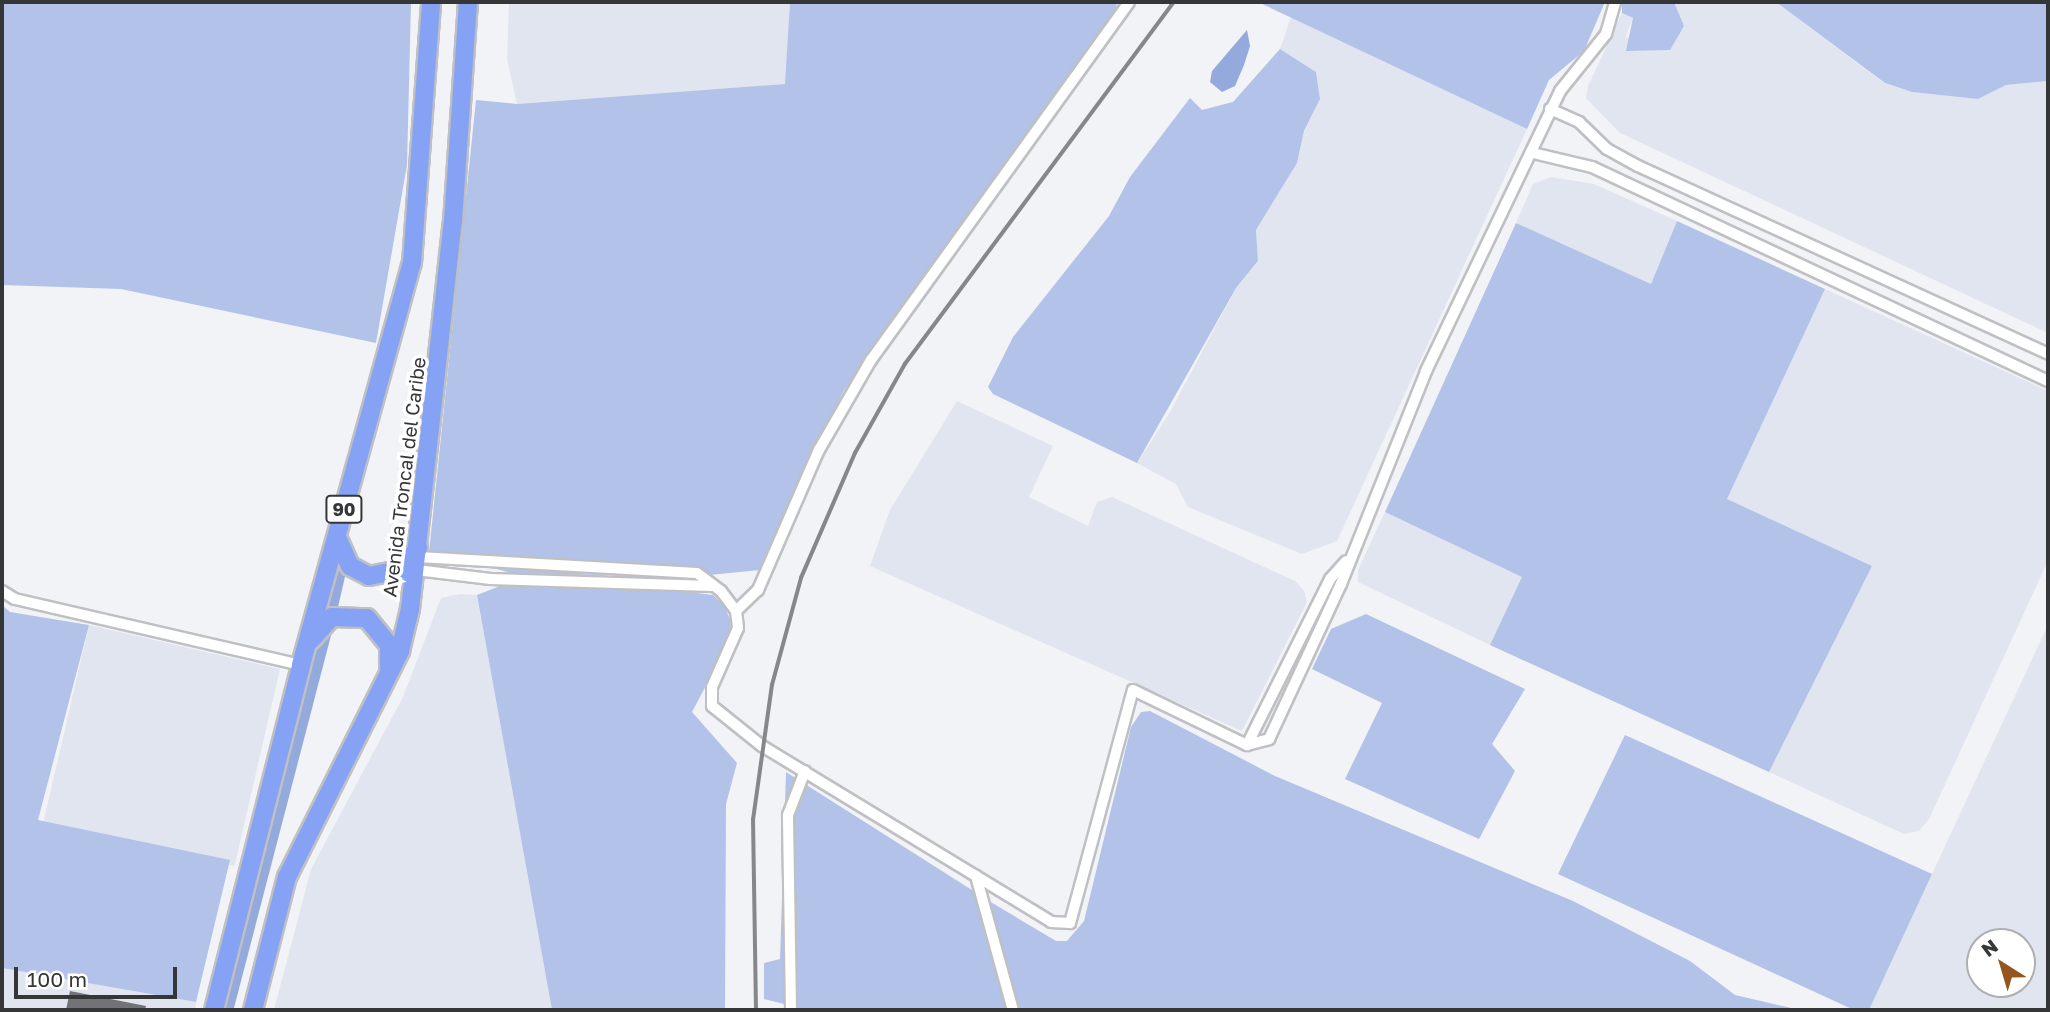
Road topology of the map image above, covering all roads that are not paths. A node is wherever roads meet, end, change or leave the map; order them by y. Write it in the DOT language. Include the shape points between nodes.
graph roads {
  1 [pos="431,2"];
  2 [pos="468,2"];
  3 [pos="1129,2"];
  4 [pos="1615,2"];
  5 [pos="1550,109"];
  6 [pos="1533,153"];
  7 [pos="2048,354"];
  8 [pos="2048,381"];
  9 [pos="337,537"];
  10 [pos="418,557"];
  11 [pos="1348,558"];
  12 [pos="2,591"];
  13 [pos="736,611"];
  14 [pos="300,665"];
  15 [pos="387,678"];
  16 [pos="1247,745"];
  17 [pos="805,771"];
  18 [pos="976,876"];
  19 [pos="214,1010"];
  20 [pos="253,1010"];
  21 [pos="791,1010"];
  22 [pos="1013,1010"];
  1 -- 9 [label="highway, Avenida Troncal del Caribe / 90" via="412,263"];
  2 -- 10 [label="highway, Avenida Troncal del Caribe" via="453,222"];
  3 -- 13 [label="street" via="871,360 819,450 758,590"];
  4 -- 5 [label="street" via="1606,34"];
  5 -- 6 [label="street"];
  5 -- 7 [label="street" via="1578,122 1607,149 1638,166"];
  6 -- 8 [label="street" via="1592,167"];
  6 -- 11 [label="street" via="1426,371"];
  9 -- 10 [label="highway" via="350,566 369,576 401,570"];
  9 -- 14 [label="highway, Avenida Troncal del Caribe / 90"];
  10 -- 13 [label="street" via="490,579 712,586"];
  10 -- 15 [label="highway, Avenida Troncal del Caribe" via="400,651"];
  11 -- 16 [label="street" via="1330,579"];
  11 -- 16 [label="street" via="1341,584 1269,739"];
  12 -- 14 [label="street" via="15,599"];
  13 -- 17 [label="street" via="738,628 712,687 712,706 762,746"];
  14 -- 15 [label="highway" via="318,627 350,614 380,629 388,645"];
  14 -- 19 [label="highway, Avenida Troncal del Caribe / 90"];
  15 -- 20 [label="highway, Avenida Troncal del Caribe" via="308,826 287,877"];
  16 -- 18 [label="street" via="1133,690 1078,908 1070,923 1051,922"];
  17 -- 18 [label="street"];
  17 -- 21 [label="street" via="788,815"];
  18 -- 22 [label="street"];
}
